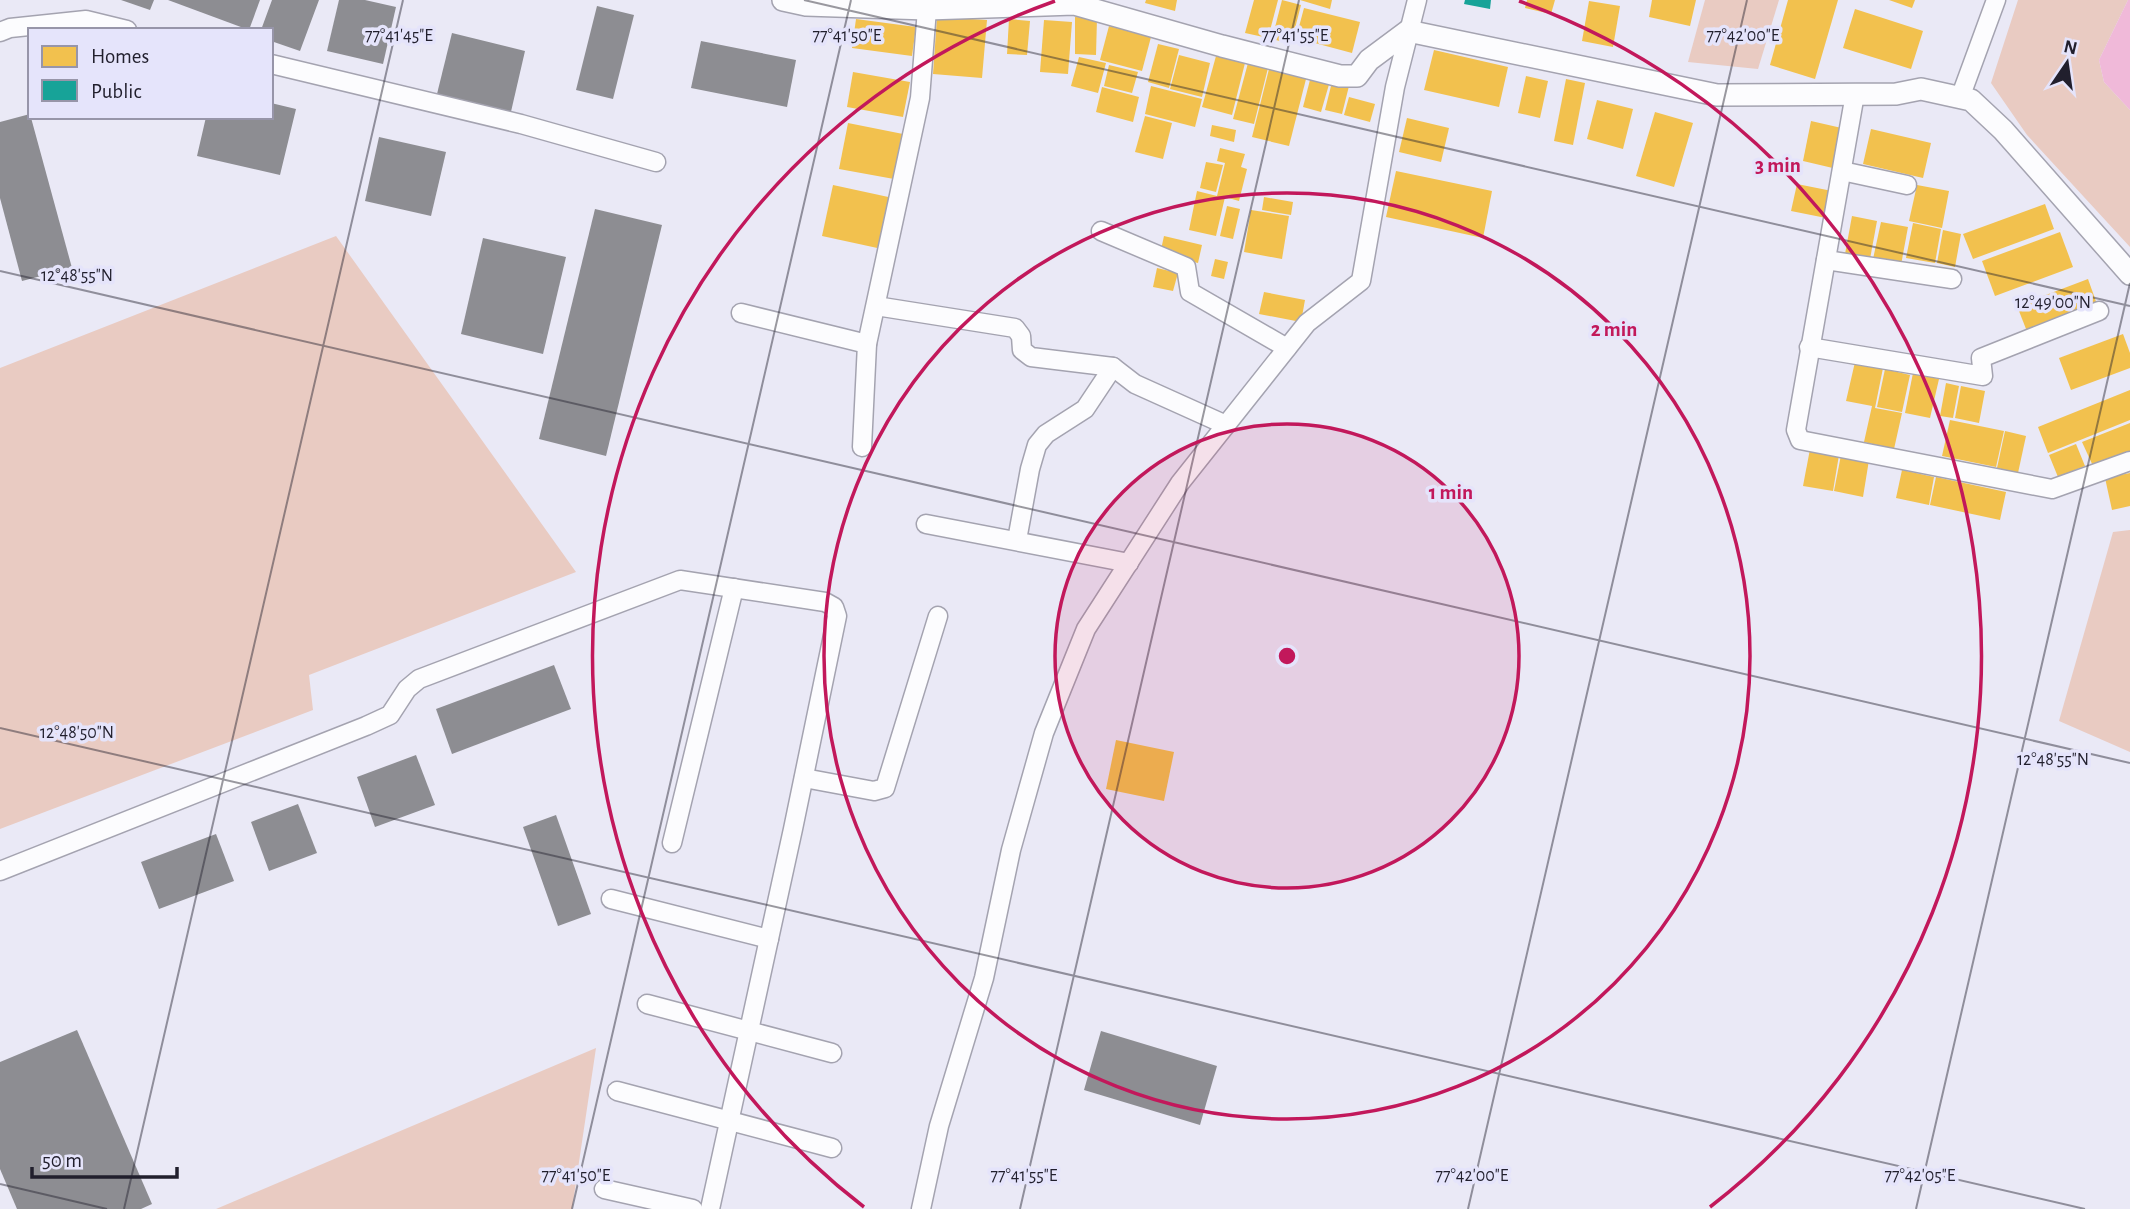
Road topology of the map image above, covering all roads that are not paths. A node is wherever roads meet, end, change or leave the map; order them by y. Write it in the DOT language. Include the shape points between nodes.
graph roads {
  1 [pos="783,0"];
  2 [pos="1997,0"];
  3 [pos="1415,1"];
  4 [pos="1075,2"];
  5 [pos="927,9"];
  6 [pos="119,28"];
  7 [pos="1408,31"];
  8 [pos="0,32"];
  9 [pos="273,64"];
  10 [pos="1855,94"];
  11 [pos="1960,97"];
  12 [pos="656,162"];
  13 [pos="1842,171"];
  14 [pos="1907,185"];
  15 [pos="1101,231"];
  16 [pos="1826,260"];
  17 [pos="2130,274"];
  18 [pos="1952,279"];
  19 [pos="876,306"];
  20 [pos="2099,310"];
  21 [pos="741,313"];
  22 [pos="867,344"];
  23 [pos="1809,347"];
  24 [pos="1287,348"];
  25 [pos="1113,367"];
  26 [pos="1226,425"];
  27 [pos="862,447"];
  28 [pos="2130,461"];
  29 [pos="926,524"];
  30 [pos="1017,540"];
  31 [pos="1129,563"];
  32 [pos="734,588"];
  33 [pos="937,616"];
  34 [pos="804,778"];
  35 [pos="672,843"];
  36 [pos="0,871"];
  37 [pos="611,900"];
  38 [pos="769,939"];
  39 [pos="647,1004"];
  40 [pos="749,1031"];
  41 [pos="832,1053"];
  42 [pos="617,1091"];
  43 [pos="730,1121"];
  44 [pos="832,1148"];
  45 [pos="604,1189"];
  46 [pos="693,1209"];
  47 [pos="710,1209"];
  48 [pos="921,1209"];
  1 -- 5 [label="street" via="806,5"];
  2 -- 11 [label="street"];
  3 -- 7 [label="street"];
  4 -- 5 [label="street"];
  4 -- 7 [label="street" via="1340,76 1357,75"];
  5 -- 19 [label="street" via="920,98"];
  6 -- 8 [label="street" via="86,20"];
  7 -- 10 [label="street" via="1717,95"];
  7 -- 24 [label="street" via="1361,281 1307,323"];
  9 -- 12 [label="street" via="521,124"];
  10 -- 11 [label="street" via="1921,89"];
  10 -- 13 [label="street"];
  11 -- 17 [label="street" via="1971,100 2003,130"];
  13 -- 14 [label="street"];
  13 -- 16 [label="street"];
  15 -- 24 [label="street" via="1186,267 1191,292"];
  16 -- 18 [label="street"];
  16 -- 23 [label="street"];
  19 -- 22 [label="street"];
  19 -- 25 [label="street" via="1015,328 1022,350 1031,357"];
  20 -- 23 [label="street" via="1981,358 1983,376"];
  21 -- 22 [label="street"];
  22 -- 27 [label="street"];
  23 -- 28 [label="street" via="1796,430 1800,440 2052,489"];
  24 -- 26 [label="street"];
  25 -- 26 [label="street" via="1135,384"];
  25 -- 30 [label="street" via="1085,409 1037,445"];
  26 -- 31 [label="street" via="1180,483"];
  29 -- 30 [label="street"];
  30 -- 31 [label="street"];
  31 -- 48 [label="street" via="1086,629 1044,733"];
  32 -- 34 [label="street" via="834,607 836,616"];
  32 -- 35 [label="street"];
  32 -- 36 [label="street" via="680,580 419,679 390,715 366,726"];
  33 -- 34 [label="street" via="885,788 874,792"];
  34 -- 38 [label="street"];
  37 -- 38 [label="street"];
  38 -- 40 [label="street"];
  39 -- 40 [label="street"];
  40 -- 41 [label="street"];
  40 -- 43 [label="street"];
  42 -- 43 [label="street"];
  43 -- 44 [label="street"];
  43 -- 47 [label="street"];
  45 -- 46 [label="street"];
}
